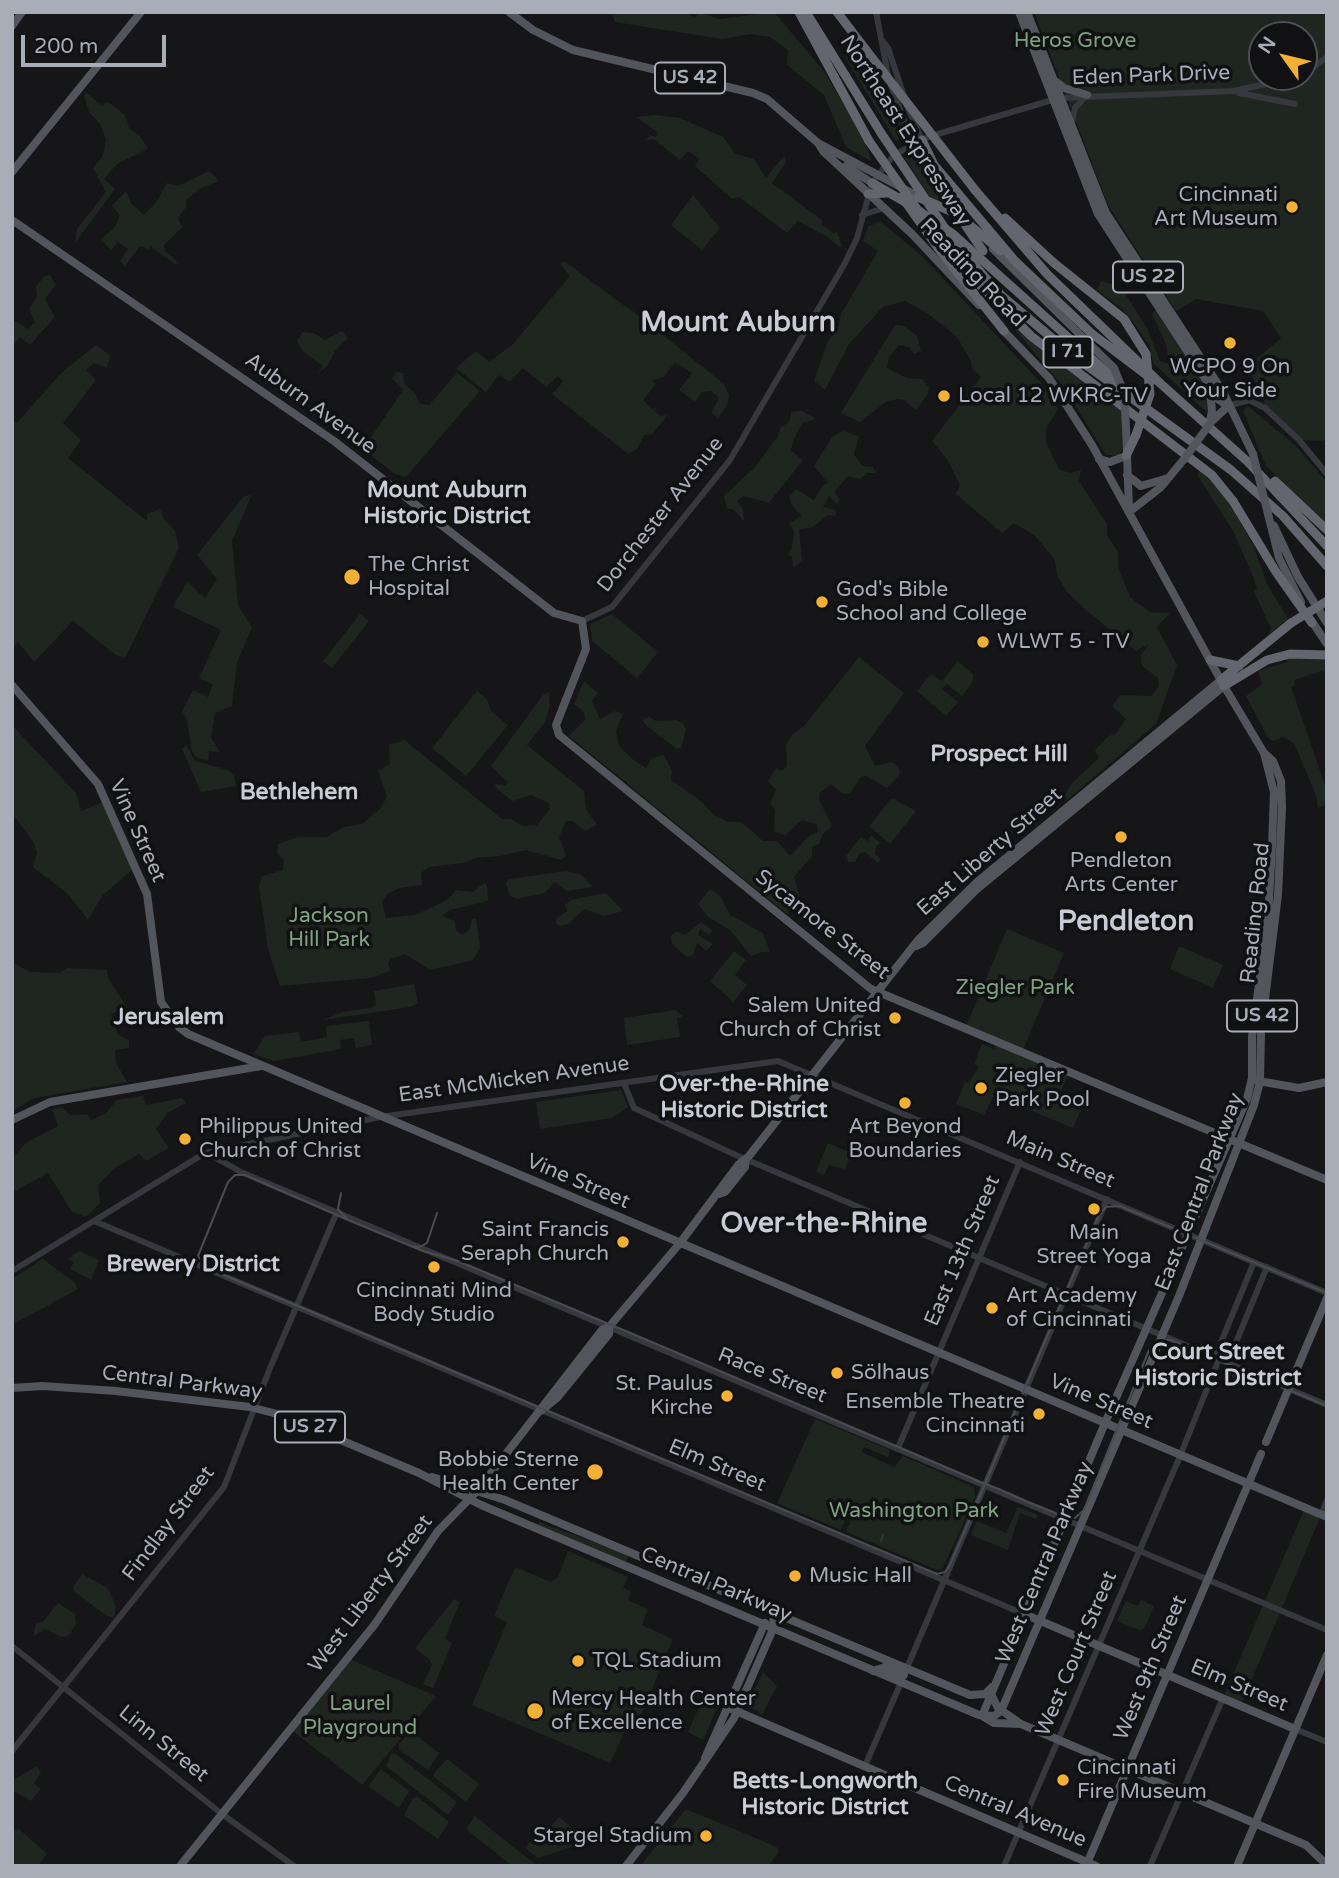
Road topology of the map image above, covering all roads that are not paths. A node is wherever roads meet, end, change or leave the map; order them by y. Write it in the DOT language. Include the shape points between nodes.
graph roads {
  1 [pos="22,12"];
  2 [pos="141,12"];
  3 [pos="509,12"];
  4 [pos="799,12"];
  5 [pos="807,12"];
  6 [pos="836,12"];
  7 [pos="876,12"];
  8 [pos="1019,12"];
  9 [pos="1027,12"];
  10 [pos="12,26"];
  11 [pos="1053,79"];
  12 [pos="1248,88"];
  13 [pos="1234,91"];
  14 [pos="1087,95"];
  15 [pos="1056,99"];
  16 [pos="1295,104"];
  17 [pos="1071,127"];
  18 [pos="870,141"];
  19 [pos="917,141"];
  20 [pos="818,143"];
  21 [pos="828,156"];
  22 [pos="12,172"];
  23 [pos="877,174"];
  24 [pos="872,183"];
  25 [pos="868,194"];
  26 [pos="893,194"];
  27 [pos="918,197"];
  28 [pos="884,208"];
  29 [pos="862,215"];
  30 [pos="12,220"];
  31 [pos="1038,256"];
  32 [pos="1014,260"];
  33 [pos="998,273"];
  34 [pos="1004,331"];
  35 [pos="1208,383"];
  36 [pos="1161,384"];
  37 [pos="1228,406"];
  38 [pos="1161,420"];
  39 [pos="1211,420"];
  40 [pos="1126,456"];
  41 [pos="1250,458"];
  42 [pos="1099,460"];
  43 [pos="1327,474"];
  44 [pos="1127,475"];
  45 [pos="1171,477"];
  46 [pos="1129,512"];
  47 [pos="1268,514"];
  48 [pos="1327,530"];
  49 [pos="1327,546"];
  50 [pos="1327,566"];
  51 [pos="1327,601"];
  52 [pos="582,621"];
  53 [pos="1312,623"];
  54 [pos="1327,623"];
  55 [pos="1327,644"];
  56 [pos="1327,655"];
  57 [pos="1210,660"];
  58 [pos="1239,666"];
  59 [pos="1222,683"];
  60 [pos="12,685"];
  61 [pos="879,992"];
  62 [pos="778,1061"];
  63 [pos="261,1066"];
  64 [pos="814,1074"];
  65 [pos="1256,1080"];
  66 [pos="1327,1082"];
  67 [pos="624,1083"];
  68 [pos="410,1113"];
  69 [pos="380,1117"];
  70 [pos="12,1120"];
  71 [pos="406,1128"];
  72 [pos="1230,1139"];
  73 [pos="1240,1144"];
  74 [pos="205,1153"];
  75 [pos="746,1159"];
  76 [pos="1020,1162"];
  77 [pos="1327,1180"];
  78 [pos="1107,1199"];
  79 [pos="337,1212"];
  80 [pos="93,1222"];
  81 [pos="1188,1234"];
  82 [pos="1200,1239"];
  83 [pos="680,1243"];
  84 [pos="979,1257"];
  85 [pos="1254,1262"];
  86 [pos="1267,1268"];
  87 [pos="12,1272"];
  88 [pos="1327,1293"];
  89 [pos="1066,1295"];
  90 [pos="1327,1298"];
  91 [pos="295,1308"];
  92 [pos="610,1327"];
  93 [pos="1147,1329"];
  94 [pos="1162,1335"];
  95 [pos="938,1353"];
  96 [pos="1219,1359"];
  97 [pos="12,1388"];
  98 [pos="1289,1388"];
  99 [pos="1026,1390"];
  100 [pos="1327,1405"];
  101 [pos="255,1408"];
  102 [pos="541,1412"];
  103 [pos="1105,1423"];
  104 [pos="1121,1430"];
  105 [pos="1266,1443"];
  106 [pos="898,1448"];
  107 [pos="1261,1454"];
  108 [pos="1180,1455"];
  109 [pos="419,1473"];
  110 [pos="1248,1484"];
  111 [pos="985,1485"];
  112 [pos="478,1490"];
  113 [pos="469,1500"];
  114 [pos="1327,1500"];
  115 [pos="1324,1516"];
  116 [pos="1065,1519"];
  117 [pos="1080,1526"];
  118 [pos="1139,1551"];
  119 [pos="1208,1579"];
  120 [pos="945,1580"];
  121 [pos="774,1613"];
  122 [pos="1024,1614"];
  123 [pos="1039,1621"];
  124 [pos="763,1625"];
  125 [pos="772,1629"];
  126 [pos="1327,1630"];
  127 [pos="12,1646"];
  128 [pos="1099,1646"];
  129 [pos="1327,1655"];
  130 [pos="904,1675"];
  131 [pos="1167,1675"];
  132 [pos="994,1686"];
  133 [pos="64,1688"];
  134 [pos="992,1696"];
  135 [pos="1223,1698"];
  136 [pos="727,1707"];
  137 [pos="1001,1711"];
  138 [pos="738,1712"];
  139 [pos="982,1716"];
  140 [pos="1021,1724"];
  141 [pos="1295,1728"];
  142 [pos="1059,1740"];
  143 [pos="1327,1742"];
  144 [pos="12,1751"];
  145 [pos="703,1764"];
  146 [pos="865,1766"];
  147 [pos="1127,1770"];
  148 [pos="1181,1793"];
  149 [pos="222,1814"];
  150 [pos="1255,1824"];
  151 [pos="1020,1832"];
  152 [pos="1090,1865"];
  153 [pos="1327,1865"];
  154 [pos="180,1866"];
  155 [pos="294,1866"];
  156 [pos="626,1866"];
  157 [pos="1004,1866"];
  158 [pos="1150,1866"];
  159 [pos="1237,1866"];
  1 -- 10 [label="main road"];
  2 -- 22 [label="main road"];
  3 -- 20 [label="main road, Reading Road / US 42" via="573,50 759,95"];
  4 -- 18 [label="highway"];
  5 -- 38 [label="highway, Northeast Expressway / I 71, bridge" via="881,133 950,236 983,275 1038,328"];
  6 -- 31 [label="highway, Northeast Expressway / I 71, bridge" via="975,190"];
  7 -- 19 [label="street" via="892,89"];
  8 -- 15 [label="main road, US 22"];
  9 -- 11 [label="main road, US 22"];
  11 -- 14 [label="main road"];
  11 -- 15 [label="main road, US 22"];
  12 -- 13 [label="street, Eden Park Drive"];
  13 -- 14 [label="street, Eden Park Drive"];
  13 -- 16 [label="street"];
  14 -- 15 [label="street, Eden Park Drive"];
  14 -- 17 [label="street" via="1074,109"];
  15 -- 17 [label="main road, US 22"];
  15 -- 19 [label="street, Eden Park Drive"];
  15 -- 35 [label="main road, US 22" via="1097,214"];
  17 -- 37 [label="main road, US 22" via="1106,213"];
  18 -- 34 [label="highway, bridge" via="916,219"];
  18 -- 53 [label="highway, bridge" via="934,233 1031,337 1212,475"];
  19 -- 23 [label="street, Eden Park Drive" via="894,155"];
  19 -- 32 [label="highway"];
  19 -- 33 [label="highway, bridge" via="942,191"];
  20 -- 21 [label="main road, Reading Road / US 42"];
  20 -- 23 [label="main road, Reading Road / US 42"];
  21 -- 24 [label="main road"];
  21 -- 25 [label="main road, Reading Road / US 42"];
  23 -- 24 [label="street, Eden Park Drive"];
  23 -- 27 [label="main road, Reading Road / US 42"];
  24 -- 25 [label="street, Eden Park Drive"];
  24 -- 26 [label="highway"];
  25 -- 26 [label="highway"];
  25 -- 28 [label="main road, Reading Road / US 42"];
  25 -- 29 [label="street, Dorchester Avenue"];
  26 -- 33 [label="highway" via="953,234"];
  27 -- 32 [label="highway" via="955,213"];
  27 -- 40 [label="main road, Reading Road / US 42, bridge" via="983,239 1114,368 1124,393"];
  28 -- 29 [label="street"];
  28 -- 34 [label="main road, Reading Road / US 42"];
  29 -- 52 [label="street, Dorchester Avenue" via="845,263 730,460 617,602"];
  30 -- 52 [label="main road, Auburn Avenue" via="334,441 554,614"];
  31 -- 36 [label="highway, Northeast Expressway / I 71"];
  31 -- 40 [label="highway, bridge" via="1124,318 1146,354 1150,394"];
  32 -- 36 [label="highway" via="1091,333 1145,377"];
  33 -- 38 [label="highway"];
  34 -- 42 [label="main road, Reading Road / US 42" via="1061,394"];
  35 -- 37 [label="main road, US 22"];
  35 -- 39 [label="main road"];
  36 -- 41 [label="highway, Northeast Expressway / I 71"];
  37 -- 39 [label="main road"];
  37 -- 41 [label="main road, US 22"];
  37 -- 43 [label="street" via="1240,400 1254,401 1298,440"];
  38 -- 50 [label="highway, Northeast Expressway / I 71" via="1260,495"];
  39 -- 45 [label="main road, bridge"];
  40 -- 42 [label="main road" via="1110,462"];
  40 -- 44 [label="main road, Reading Road / US 42"];
  41 -- 47 [label="main road, US 22, bridge"];
  41 -- 48 [label="highway"];
  41 -- 49 [label="highway, Northeast Expressway / I 71"];
  42 -- 46 [label="main road, Reading Road / US 42"];
  44 -- 45 [label="main road" via="1141,486"];
  44 -- 46 [label="main road, Reading Road / US 42"];
  45 -- 46 [label="main road"];
  46 -- 57 [label="main road, Reading Road / US 42"];
  47 -- 53 [label="main road, US 22" via="1279,558"];
  47 -- 54 [label="main road, US 22" via="1298,577"];
  51 -- 58 [label="highway, bridge" via="1305,612"];
  52 -- 61 [label="main road, Sycamore Street" via="586,649 556,725 559,735"];
  53 -- 55 [label="main road, US 22"];
  56 -- 59 [label="highway" via="1277,657"];
  57 -- 58 [label="highway"];
  57 -- 59 [label="main road, Reading Road / US 42"];
  58 -- 59 [label="highway"];
  59 -- 61 [label="main road, East Liberty Street" via="976,890 916,946"];
  59 -- 65 [label="main road, Reading Road / US 42" via="1264,753 1274,793 1268,917 1253,1023"];
  60 -- 63 [label="main road, Vine Street" via="98,784 147,894 160,996 167,1013 188,1034"];
  61 -- 64 [label="main road, East Liberty Street"];
  61 -- 72 [label="main road, Sycamore Street"];
  62 -- 64 [label="street, Main Street"];
  62 -- 67 [label="street, East McMicken Avenue"];
  63 -- 69 [label="main road, Vine Street"];
  63 -- 70 [label="main road" via="50,1102"];
  64 -- 75 [label="main road, East Liberty Street"];
  64 -- 76 [label="street, Main Street"];
  65 -- 66 [label="main road" via="1299,1088"];
  65 -- 72 [label="main road, East Central Parkway / US 42"];
  65 -- 73 [label="main road, East Central Parkway / US 42"];
  67 -- 68 [label="street, East McMicken Avenue"];
  67 -- 75 [label="street" via="635,1108"];
  68 -- 69 [label="street, East McMicken Avenue"];
  68 -- 71 [label="street"];
  69 -- 71 [label="main road, Vine Street"];
  69 -- 74 [label="street, East McMicken Avenue"];
  71 -- 83 [label="main road, Vine Street"];
  72 -- 73 [label="main road, Sycamore Street"];
  72 -- 81 [label="main road, East Central Parkway / US 42"];
  73 -- 77 [label="main road, Sycamore Street"];
  73 -- 82 [label="main road, East Central Parkway / US 42"];
  74 -- 79 [label="street, Race Street"];
  74 -- 80 [label="street"];
  75 -- 83 [label="main road, East Liberty Street"];
  75 -- 84 [label="street"];
  76 -- 78 [label="street, Main Street"];
  76 -- 84 [label="street, East 13th Street"];
  78 -- 81 [label="street, Main Street"];
  78 -- 89 [label="street"];
  79 -- 91 [label="street, Findlay Street"];
  79 -- 92 [label="street, Race Street"];
  80 -- 87 [label="street"];
  80 -- 91 [label="street, Elm Street"];
  81 -- 82 [label="street, Main Street"];
  81 -- 93 [label="main road, East Central Parkway / US 42"];
  82 -- 85 [label="street, Main Street"];
  82 -- 94 [label="main road, East Central Parkway / US 42"];
  83 -- 92 [label="main road, West Liberty Street"];
  83 -- 95 [label="main road, Vine Street"];
  84 -- 89 [label="street"];
  84 -- 95 [label="street, East 13th Street"];
  85 -- 86 [label="street, Main Street"];
  85 -- 96 [label="street" via="1217,1352"];
  86 -- 88 [label="street, Main Street"];
  86 -- 96 [label="street" via="1230,1357"];
  89 -- 93 [label="street"];
  89 -- 99 [label="street"];
  90 -- 98 [label="main road"];
  91 -- 101 [label="street, Findlay Street"];
  91 -- 102 [label="street, Elm Street"];
  92 -- 102 [label="main road, West Liberty Street" via="588,1347"];
  92 -- 106 [label="street, Race Street"];
  93 -- 94 [label="street"];
  93 -- 103 [label="main road, East Central Parkway / US 42"];
  94 -- 96 [label="street"];
  94 -- 104 [label="main road, East Central Parkway / US 42"];
  95 -- 99 [label="main road, Vine Street"];
  95 -- 106 [label="street, East 13th Street"];
  96 -- 98 [label="street"];
  96 -- 108 [label="street, West Court Street"];
  97 -- 101 [label="main road, Central Parkway / US 27" via="87,1388"];
  98 -- 100 [label="street"];
  98 -- 105 [label="main road"];
  99 -- 103 [label="main road, Vine Street"];
  99 -- 111 [label="street"];
  101 -- 109 [label="main road, Central Parkway / US 27"];
  101 -- 133 [label="street, Findlay Street" via="224,1487"];
  102 -- 112 [label="main road, West Liberty Street"];
  102 -- 120 [label="street, Elm Street"];
  103 -- 104 [label="main road, Vine Street"];
  103 -- 116 [label="main road, West Central Parkway / US 42"];
  104 -- 108 [label="main road, Vine Street"];
  104 -- 117 [label="main road, West Central Parkway / US 42"];
  106 -- 111 [label="street, Race Street"];
  107 -- 110 [label="main road, West 9th Street"];
  108 -- 110 [label="main road, Vine Street"];
  108 -- 118 [label="street, West Court Street"];
  109 -- 112 [label="main road, Central Parkway / US 27"];
  109 -- 113 [label="main road, Central Parkway / US 27"];
  110 -- 115 [label="main road, Vine Street"];
  110 -- 119 [label="main road, West 9th Street"];
  111 -- 116 [label="street, Race Street"];
  111 -- 120 [label="street"];
  112 -- 113 [label="main road, West Liberty Street"];
  112 -- 121 [label="main road, Central Parkway / US 27"];
  113 -- 124 [label="main road, Central Parkway / US 27"];
  113 -- 149 [label="main road, West Liberty Street" via="433,1537 375,1624"];
  114 -- 115 [label="street"];
  116 -- 117 [label="street, Race Street"];
  116 -- 122 [label="main road, West Central Parkway / US 42"];
  117 -- 118 [label="street, Race Street"];
  117 -- 123 [label="main road, West Central Parkway / US 42"];
  118 -- 119 [label="street, Race Street"];
  118 -- 128 [label="street, West Court Street"];
  119 -- 126 [label="street, Race Street"];
  119 -- 131 [label="main road, West 9th Street"];
  120 -- 122 [label="street, Elm Street"];
  120 -- 130 [label="street"];
  121 -- 124 [label="main road"];
  121 -- 125 [label="main road"];
  121 -- 130 [label="main road, Central Parkway"];
  122 -- 123 [label="main road, Elm Street"];
  122 -- 132 [label="main road, West Central Parkway / US 42"];
  123 -- 128 [label="main road, Elm Street"];
  123 -- 137 [label="main road, West Central Parkway / US 42"];
  124 -- 125 [label="main road, Central Parkway / US 27"];
  124 -- 136 [label="main road"];
  125 -- 130 [label="main road, Central Parkway / US 27" via="873,1671"];
  125 -- 138 [label="main road"];
  127 -- 133 [label="street, Linn Street"];
  128 -- 131 [label="main road, Elm Street"];
  128 -- 142 [label="street, West Court Street"];
  129 -- 141 [label="main road"];
  130 -- 132 [label="main road, Central Parkway" via="970,1695 985,1694"];
  130 -- 139 [label="main road, Central Parkway / US 27"];
  130 -- 146 [label="street"];
  131 -- 135 [label="main road, Elm Street"];
  131 -- 147 [label="main road, West 9th Street"];
  132 -- 134 [label="main road, US 42"];
  133 -- 144 [label="street, Findlay Street"];
  133 -- 149 [label="street, Linn Street"];
  134 -- 137 [label="main road"];
  134 -- 139 [label="main road"];
  135 -- 141 [label="main road, Elm Street"];
  135 -- 148 [label="street"];
  136 -- 138 [label="main road, Central Avenue"];
  136 -- 145 [label="main road"];
  137 -- 139 [label="main road"];
  137 -- 140 [label="main road"];
  138 -- 145 [label="main road"];
  138 -- 146 [label="main road, Central Avenue"];
  139 -- 140 [label="main road, US 27" via="994,1723"];
  140 -- 142 [label="main road, US 27"];
  141 -- 143 [label="street, Elm Street"];
  141 -- 150 [label="main road"];
  142 -- 147 [label="main road, US 27"];
  142 -- 151 [label="street, West Court Street"];
  145 -- 156 [label="main road"];
  146 -- 151 [label="main road, Central Avenue"];
  147 -- 148 [label="main road, US 27"];
  147 -- 152 [label="main road, West 9th Street"];
  148 -- 150 [label="main road, US 27"];
  148 -- 158 [label="street"];
  149 -- 154 [label="main road, West Liberty Street"];
  149 -- 155 [label="street, Linn Street"];
  150 -- 153 [label="main road, US 27" via="1306,1845"];
  150 -- 159 [label="main road"];
  151 -- 152 [label="main road, Central Avenue"];
  151 -- 157 [label="street, West Court Street"];
}
